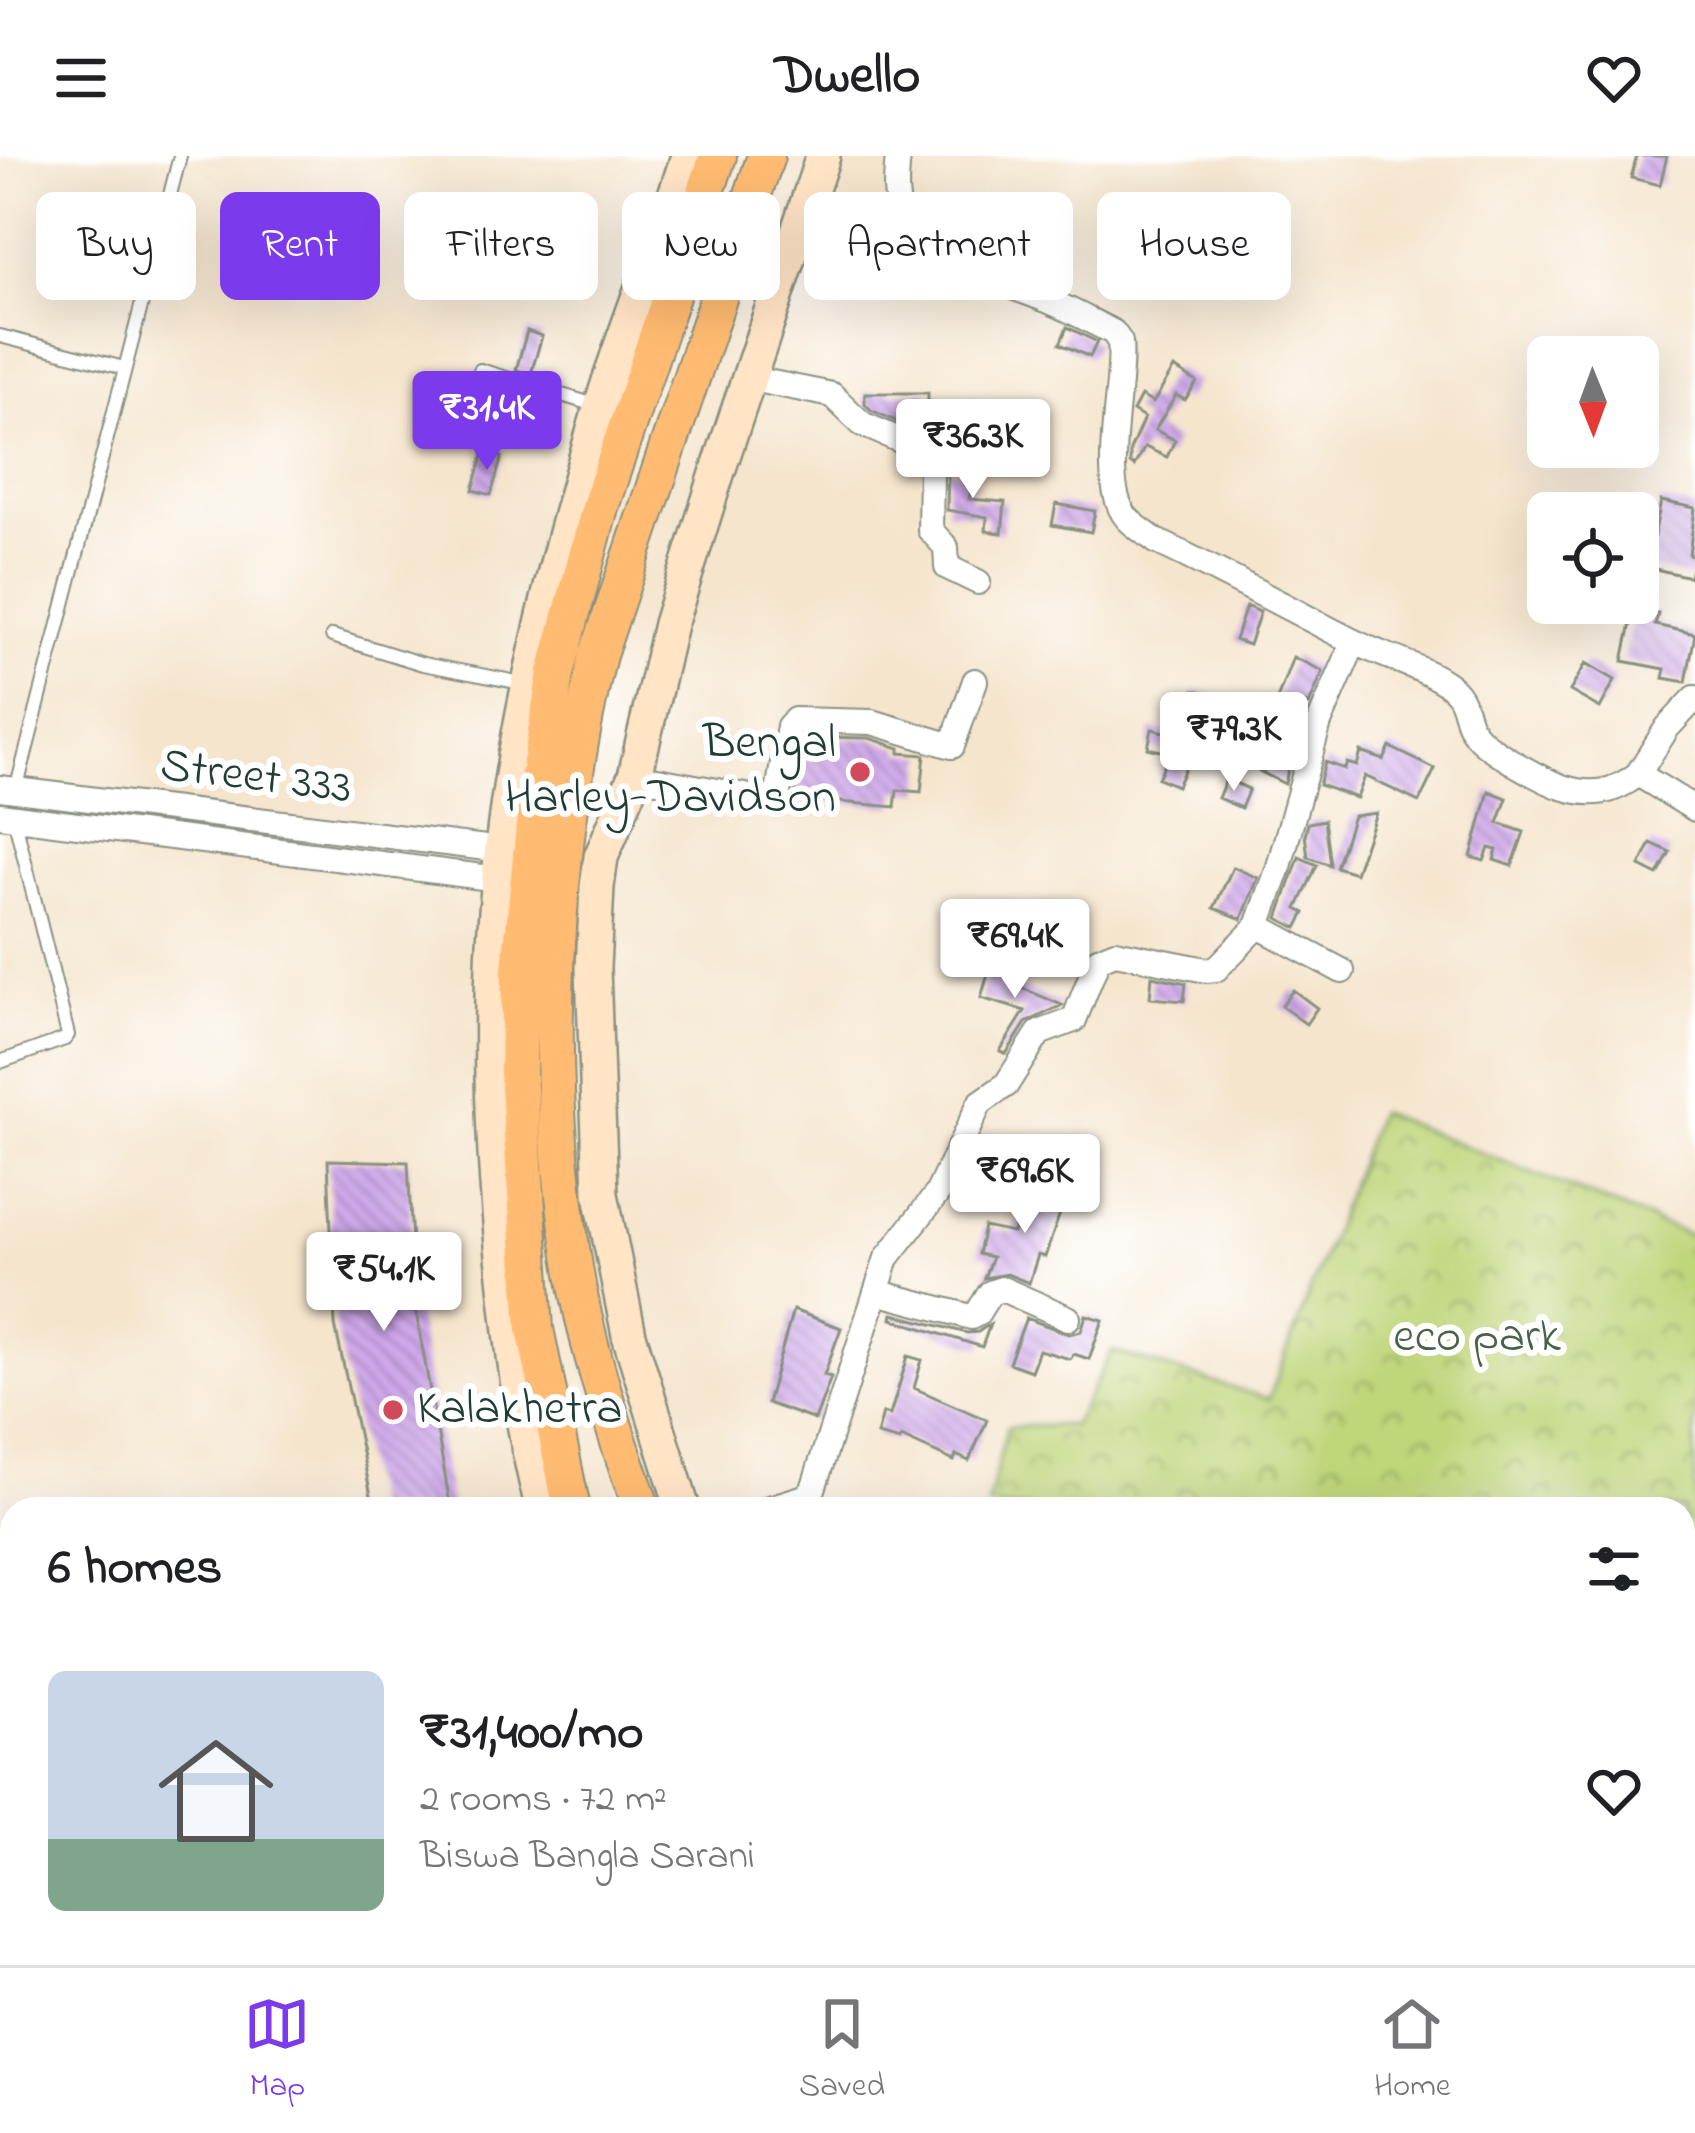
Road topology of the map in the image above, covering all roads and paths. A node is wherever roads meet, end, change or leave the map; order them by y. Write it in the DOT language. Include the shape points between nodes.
graph roads {
  1 [pos="180,156"];
  2 [pos="688,156"];
  3 [pos="718,156"];
  4 [pos="766,156"];
  5 [pos="823,156"];
  6 [pos="898,156"];
  7 [pos="0,336"];
  8 [pos="124,368"];
  9 [pos="480,370"];
  10 [pos="747,378"];
  11 [pos="602,407"];
  12 [pos="978,582"];
  13 [pos="332,636"];
  14 [pos="1354,642"];
  15 [pos="975,681"];
  16 [pos="528,684"];
  17 [pos="1695,698"];
  18 [pos="1639,774"];
  19 [pos="635,776"];
  20 [pos="8,789"];
  21 [pos="1695,809"];
  22 [pos="7,816"];
  23 [pos="500,864"];
  24 [pos="1258,926"];
  25 [pos="1342,971"];
  26 [pos="0,1061"];
  27 [pos="876,1292"];
  28 [pos="1068,1318"];
  29 [pos="541,1497"];
  30 [pos="570,1497"];
  31 [pos="638,1497"];
  32 [pos="679,1497"];
  33 [pos="805,1497"];
  1 -- 8 [label="lane"];
  2 -- 11 [label="street"];
  3 -- 30 [label="main road" via="600,507 556,673 539,776 518,1072 535,1329"];
  4 -- 31 [label="main road" via="598,656 560,907 564,1203 578,1294"];
  5 -- 10 [label="street"];
  6 -- 14 [label="street" via="897,201 914,233 1120,342 1115,490 1124,516 1156,541"];
  7 -- 8 [label="lane"];
  8 -- 20 [label="lane"];
  9 -- 11 [label="lane"];
  10 -- 12 [label="street" via="832,395 862,424 925,451 930,530 946,548 950,570"];
  10 -- 19 [label="street" via="670,624"];
  11 -- 16 [label="street"];
  13 -- 16 [label="lane"];
  14 -- 18 [label="street" via="1448,685 1462,696 1484,743 1558,785 1603,793"];
  14 -- 24 [label="street" via="1319,723"];
  15 -- 19 [label="street" via="952,746 872,722 795,720 778,793 767,800"];
  16 -- 23 [label="street"];
  17 -- 18 [label="street"];
  18 -- 21 [label="street"];
  19 -- 32 [label="street" via="597,887 601,1195 629,1335"];
  20 -- 23 [label="street, Street 333"];
  22 -- 23 [label="street, Street 333"];
  22 -- 26 [label="lane" via="68,1034"];
  23 -- 29 [label="street" via="495,1183 512,1348"];
  24 -- 25 [label="street"];
  24 -- 27 [label="street" via="1206,970 1102,955 1074,1020 1039,1033 1006,1085 980,1103 937,1194 887,1258"];
  27 -- 28 [label="street" via="971,1317 1002,1289"];
  27 -- 33 [label="street"];
}
